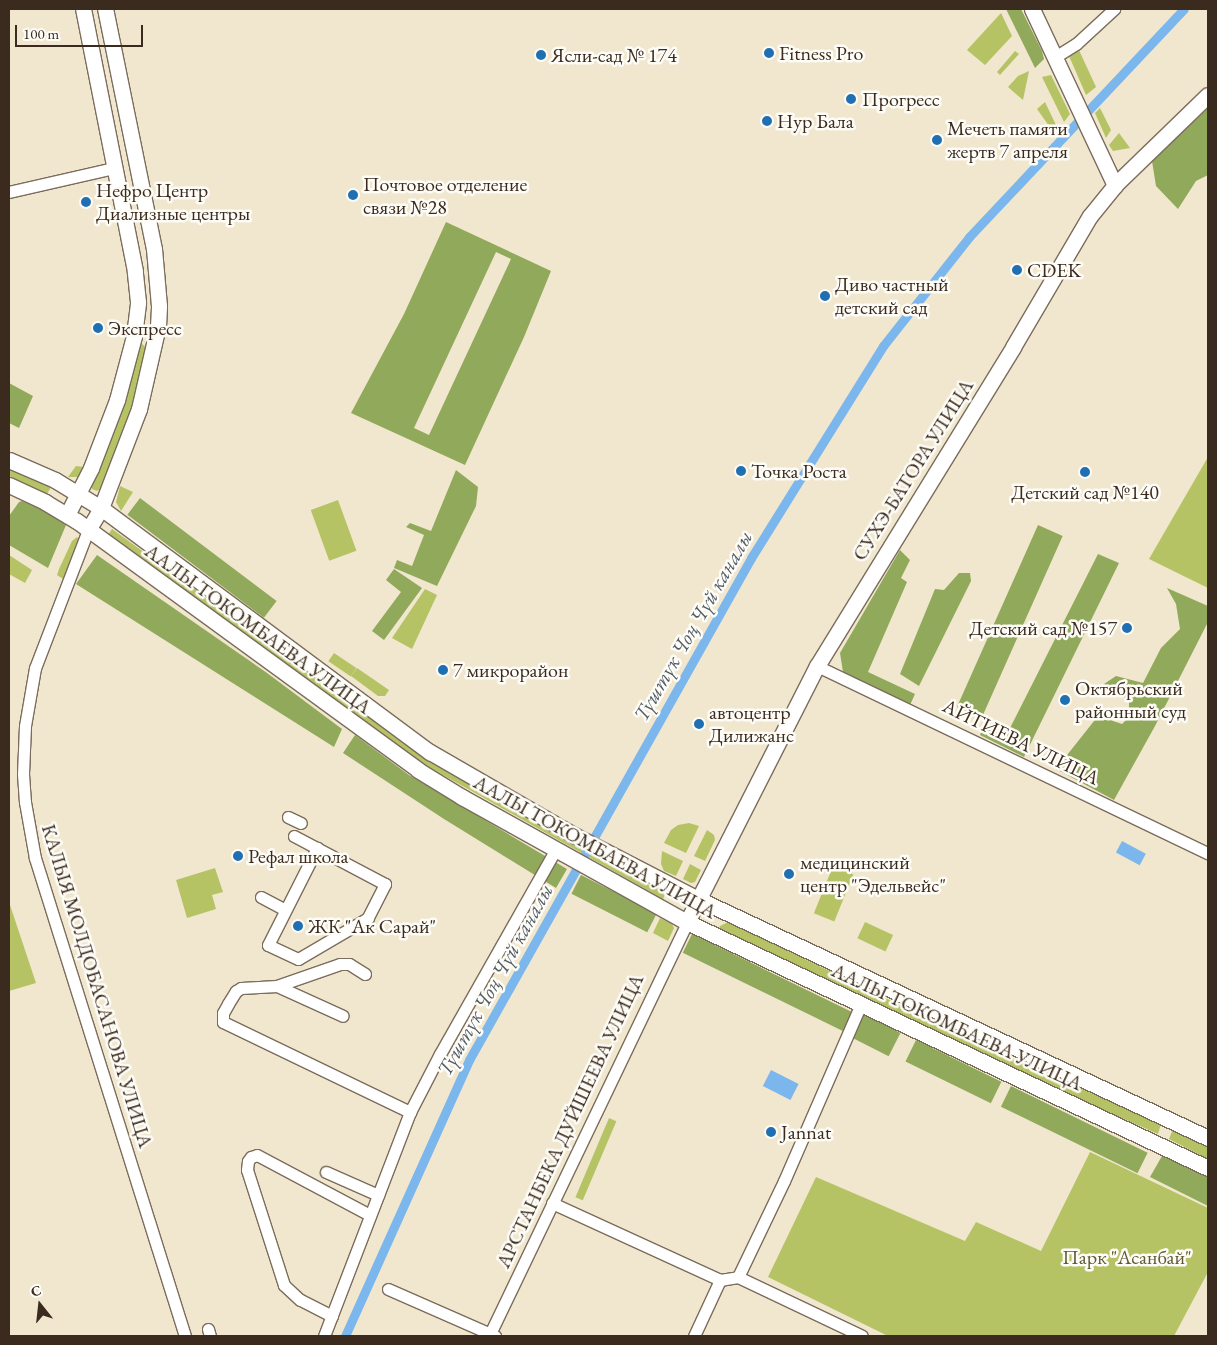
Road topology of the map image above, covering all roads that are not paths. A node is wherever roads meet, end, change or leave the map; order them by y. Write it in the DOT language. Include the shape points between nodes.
graph roads {
  1 [pos="83,9"];
  2 [pos="105,9"];
  3 [pos="1032,9"];
  4 [pos="1114,9"];
  5 [pos="1055,57"];
  6 [pos="1208,95"];
  7 [pos="114,168"];
  8 [pos="1115,185"];
  9 [pos="9,192"];
  10 [pos="134,336"];
  11 [pos="155,339"];
  12 [pos="9,460"];
  13 [pos="9,485"];
  14 [pos="79,494"];
  15 [pos="101,508"];
  16 [pos="68,515"];
  17 [pos="88,530"];
  18 [pos="817,666"];
  19 [pos="288,817"];
  20 [pos="300,823"];
  21 [pos="294,836"];
  22 [pos="317,848"];
  23 [pos="560,851"];
  24 [pos="1208,853"];
  25 [pos="261,897"];
  26 [pos="700,900"];
  27 [pos="285,910"];
  28 [pos="687,922"];
  29 [pos="365,974"];
  30 [pos="277,986"];
  31 [pos="862,1004"];
  32 [pos="343,1016"];
  33 [pos="410,1112"];
  34 [pos="1208,1138"];
  35 [pos="1208,1168"];
  36 [pos="326,1172"];
  37 [pos="378,1195"];
  38 [pos="552,1203"];
  39 [pos="370,1215"];
  40 [pos="738,1277"];
  41 [pos="720,1280"];
  42 [pos="388,1289"];
  43 [pos="332,1316"];
  44 [pos="491,1335"];
  45 [pos="185,1336"];
  46 [pos="324,1336"];
  47 [pos="694,1336"];
  48 [pos="862,1336"];
  1 -- 7 [label="main road"];
  2 -- 11 [label="main road" via="157,270 159,306"];
  3 -- 5 [label="main road"];
  4 -- 5 [label="street" via="1076,44"];
  5 -- 8 [label="main road"];
  6 -- 8 [label="main road, СУХЭ-БАТОРА УЛИЦА"];
  7 -- 9 [label="street"];
  7 -- 10 [label="main road" via="138,288"];
  8 -- 18 [label="main road, СУХЭ-БАТОРА УЛИЦА" via="1090,216"];
  10 -- 11 [label="main road"];
  10 -- 14 [label="main road" via="117,400"];
  11 -- 15 [label="main road" via="139,409"];
  12 -- 14 [label="main road, ААЛЫ ТОКОМБАЕВА УЛИЦА"];
  13 -- 16 [label="main road, ААЛЫ ТОКОМБАЕВА УЛИЦА"];
  14 -- 15 [label="main road, ААЛЫ ТОКОМБАЕВА УЛИЦА"];
  14 -- 16 [label="main road"];
  15 -- 17 [label="main road"];
  15 -- 26 [label="main road, ААЛЫ ТОКОМБАЕВА УЛИЦА" via="430,752 574,835"];
  16 -- 17 [label="main road, ААЛЫ ТОКОМБАЕВА УЛИЦА"];
  17 -- 23 [label="main road, ААЛЫ ТОКОМБАЕВА УЛИЦА" via="418,770"];
  17 -- 45 [label="street, КАЛЫЯ МОЛДОБАСАНОВА УЛИЦА" via="47,632 31,686 23,749 25,802 35,858"];
  18 -- 24 [label="street, АЙТИЕВА УЛИЦА"];
  18 -- 26 [label="main road, СУХЭ-БАТОРА УЛИЦА"];
  19 -- 20 [label="street"];
  21 -- 22 [label="street"];
  22 -- 27 [label="street"];
  22 -- 27 [label="street" via="385,884 368,918 298,959 268,945"];
  23 -- 28 [label="main road, ААЛЫ ТОКОМБАЕВА УЛИЦА"];
  23 -- 33 [label="street" via="440,1054"];
  25 -- 27 [label="street"];
  26 -- 28 [label="main road, СУХЭ-БАТОРА УЛИЦА"];
  26 -- 34 [label="main road, ААЛЫ ТОКОМБАЕВА УЛИЦА"];
  28 -- 31 [label="main road, ААЛЫ ТОКОМБАЕВА УЛИЦА"];
  28 -- 38 [label="street, АРСТАНБЕКА ДУЙШЕЕВА УЛИЦА"];
  29 -- 30 [label="street" via="349,964 340,964"];
  30 -- 32 [label="street"];
  30 -- 33 [label="street" via="242,988 236,992 222,1014 223,1022"];
  31 -- 35 [label="main road, ААЛЫ ТОКОМБАЕВА УЛИЦА"];
  31 -- 40 [label="street"];
  33 -- 37 [label="street"];
  36 -- 37 [label="street"];
  37 -- 39 [label="street"];
  38 -- 41 [label="street"];
  38 -- 44 [label="street, АРСТАНБЕКА ДУЙШЕЕВА УЛИЦА"];
  39 -- 43 [label="street"];
  39 -- 43 [label="street" via="257,1155 248,1161 246,1170 284,1285 300,1300"];
  40 -- 41 [label="street"];
  40 -- 48 [label="street"];
  41 -- 47 [label="street"];
  42 -- 44 [label="street"];
  43 -- 46 [label="street"];
}
